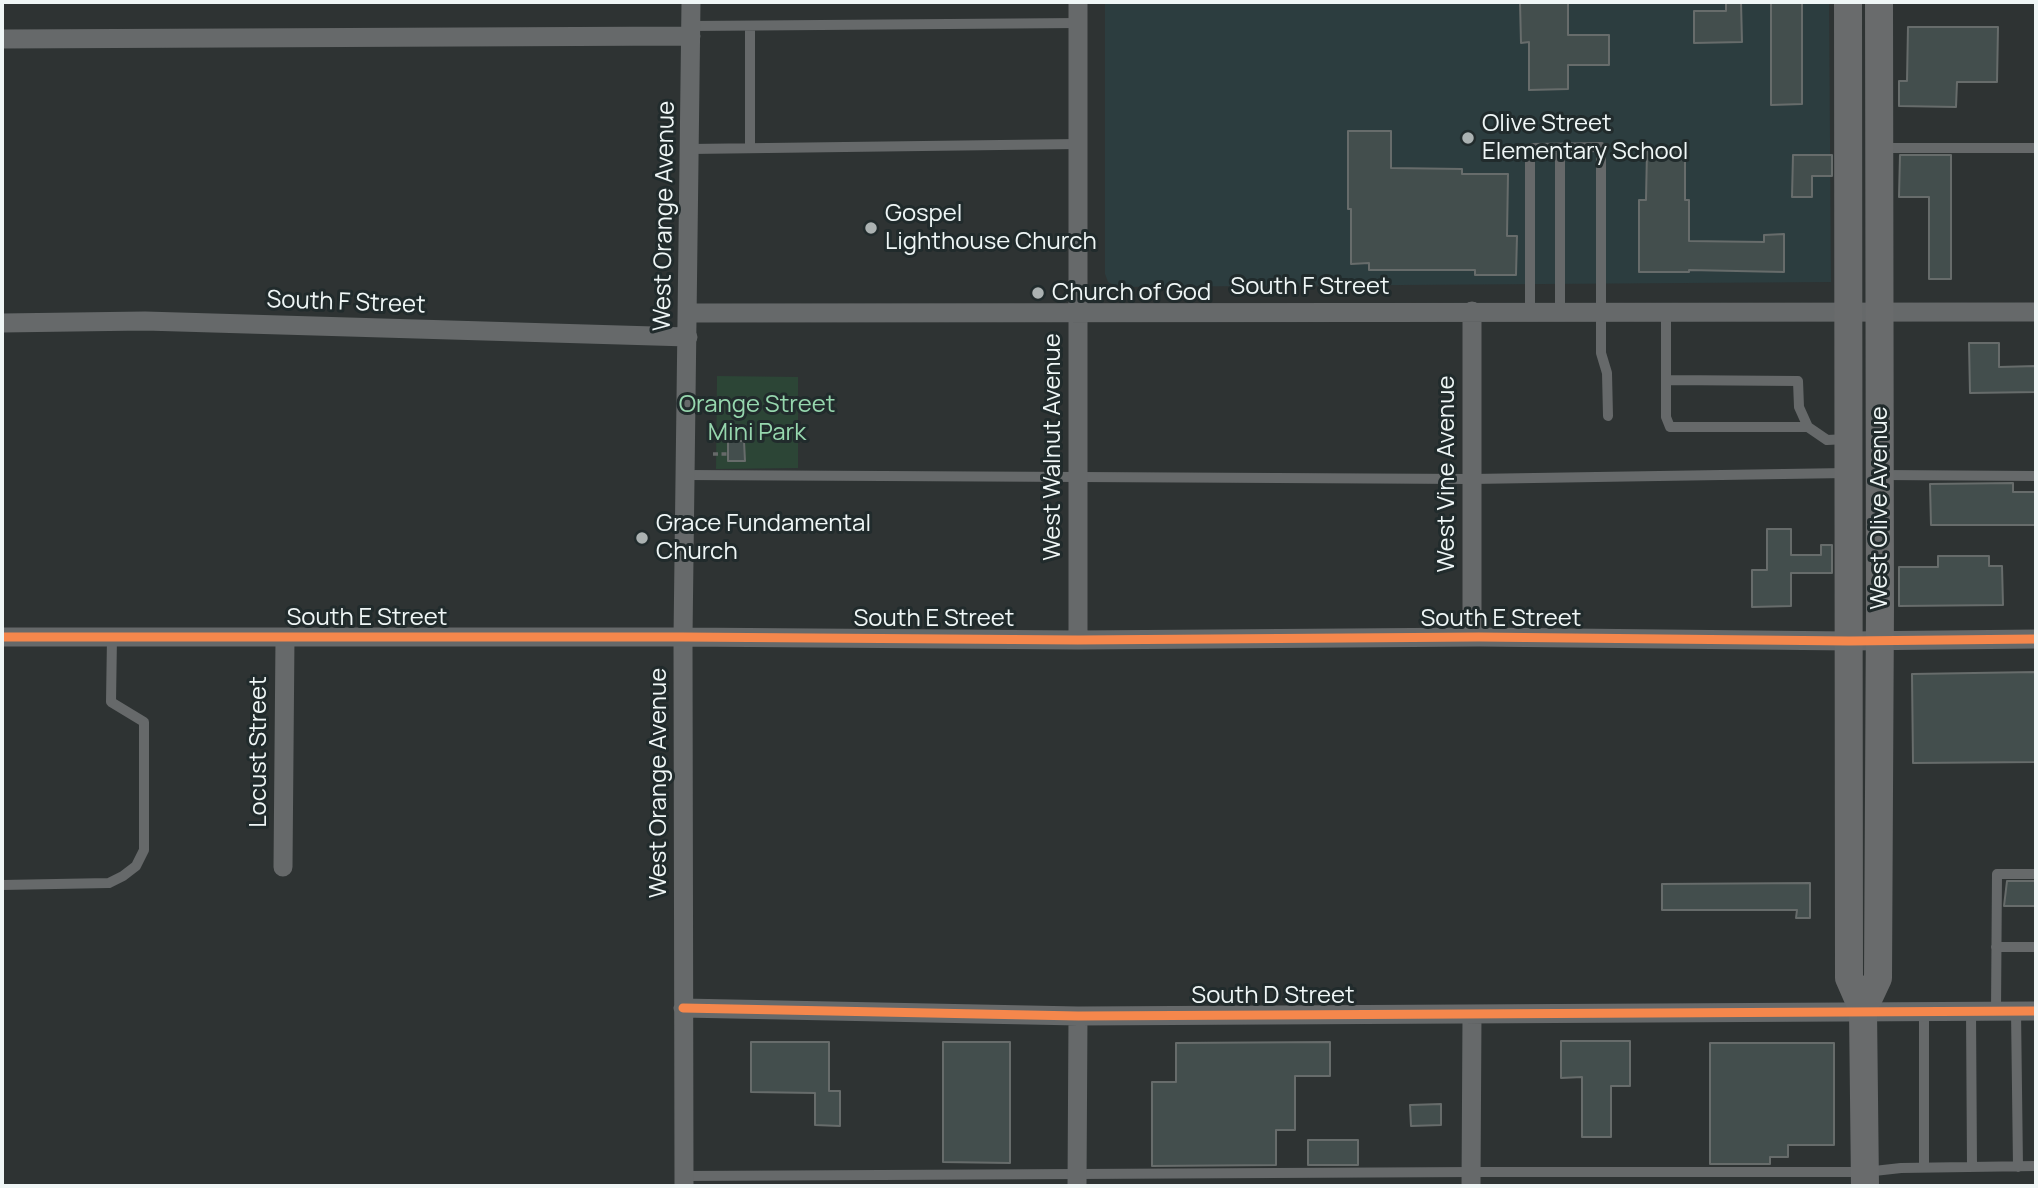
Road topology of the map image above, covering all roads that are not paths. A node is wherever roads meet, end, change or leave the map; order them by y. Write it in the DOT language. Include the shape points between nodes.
graph roads {
  1 [pos="691,2"];
  2 [pos="1078,2"];
  3 [pos="1848,2"];
  4 [pos="1879,2"];
  5 [pos="1078,23"];
  6 [pos="750,26"];
  7 [pos="691,31"];
  8 [pos="2,39"];
  9 [pos="1848,65"];
  10 [pos="1078,144"];
  11 [pos="750,148"];
  12 [pos="1560,148"];
  13 [pos="1880,148"];
  14 [pos="2036,148"];
  15 [pos="690,149"];
  16 [pos="1472,311"];
  17 [pos="1530,311"];
  18 [pos="1560,312"];
  19 [pos="1600,312"];
  20 [pos="1666,312"];
  21 [pos="2036,312"];
  22 [pos="688,313"];
  23 [pos="1077,313"];
  24 [pos="1849,313"];
  25 [pos="1880,313"];
  26 [pos="2,323"];
  27 [pos="688,337"];
  28 [pos="1666,380"];
  29 [pos="1608,416"];
  30 [pos="1808,426"];
  31 [pos="1850,439"];
  32 [pos="1850,473"];
  33 [pos="686,475"];
  34 [pos="1880,475"];
  35 [pos="2036,476"];
  36 [pos="1078,477"];
  37 [pos="1472,479"];
  38 [pos="683,636"];
  39 [pos="2,637"];
  40 [pos="112,637"];
  41 [pos="285,637"];
  42 [pos="1472,637"];
  43 [pos="2036,639"];
  44 [pos="1078,640"];
  45 [pos="1865,640"];
  46 [pos="283,867"];
  47 [pos="2036,874"];
  48 [pos="2,885"];
  49 [pos="1996,947"];
  50 [pos="2036,947"];
  51 [pos="683,1009"];
  52 [pos="1863,1010"];
  53 [pos="1924,1010"];
  54 [pos="1971,1010"];
  55 [pos="1996,1011"];
  56 [pos="2016,1011"];
  57 [pos="2036,1011"];
  58 [pos="1472,1015"];
  59 [pos="1078,1016"];
  60 [pos="2036,1166"];
  61 [pos="1924,1167"];
  62 [pos="1972,1167"];
  63 [pos="2018,1167"];
  64 [pos="1471,1179"];
  65 [pos="1865,1179"];
  66 [pos="1077,1180"];
  67 [pos="684,1181"];
  1 -- 7 [label="street, West Orange Avenue"];
  2 -- 5 [label="street, West Walnut Avenue"];
  3 -- 9 [label="main road, West Olive Avenue"];
  4 -- 13 [label="main road, West Olive Avenue"];
  5 -- 6 [label="lane"];
  5 -- 10 [label="street, West Walnut Avenue"];
  6 -- 7 [label="lane"];
  6 -- 11 [label="lane"];
  7 -- 8 [label="street"];
  7 -- 15 [label="street, West Orange Avenue"];
  9 -- 13 [label="main road" via="1865,102 1866,141"];
  9 -- 24 [label="main road, West Olive Avenue"];
  10 -- 11 [label="lane"];
  10 -- 23 [label="street, West Walnut Avenue"];
  11 -- 15 [label="lane"];
  12 -- 17 [label="lane" via="1530,148"];
  12 -- 18 [label="lane"];
  12 -- 19 [label="lane" via="1601,147"];
  13 -- 14 [label="lane"];
  13 -- 25 [label="main road, West Olive Avenue"];
  15 -- 22 [label="street, West Orange Avenue"];
  16 -- 17 [label="street, South F Street"];
  16 -- 23 [label="street, South F Street"];
  16 -- 37 [label="street, West Vine Avenue"];
  17 -- 18 [label="street, South F Street"];
  18 -- 19 [label="street, South F Street"];
  19 -- 20 [label="street, South F Street"];
  19 -- 29 [label="lane"];
  20 -- 24 [label="street, South F Street"];
  20 -- 28 [label="lane"];
  21 -- 25 [label="street, South F Street"];
  22 -- 23 [label="street, South F Street"];
  22 -- 27 [label="street, West Orange Avenue"];
  23 -- 36 [label="street, West Walnut Avenue"];
  24 -- 25 [label="street, South F Street"];
  24 -- 31 [label="main road, West Olive Avenue"];
  25 -- 34 [label="main road, West Olive Avenue"];
  26 -- 27 [label="street, South F Street" via="145,321"];
  27 -- 33 [label="street, West Orange Avenue"];
  28 -- 30 [label="lane" via="1798,381 1799,407"];
  28 -- 30 [label="lane" via="1670,427"];
  30 -- 31 [label="lane" via="1827,440"];
  31 -- 32 [label="main road, West Olive Avenue"];
  32 -- 37 [label="lane"];
  32 -- 45 [label="main road, West Olive Avenue"];
  33 -- 36 [label="lane"];
  33 -- 38 [label="street, West Orange Avenue"];
  34 -- 35 [label="lane"];
  34 -- 45 [label="main road, West Olive Avenue"];
  36 -- 37 [label="lane"];
  36 -- 44 [label="street, West Walnut Avenue"];
  37 -- 42 [label="street, West Vine Avenue"];
  38 -- 41 [label="street, South E Street"];
  38 -- 44 [label="street, South E Street"];
  38 -- 51 [label="street, West Orange Avenue"];
  39 -- 40 [label="street, South E Street"];
  40 -- 41 [label="street, South E Street"];
  40 -- 48 [label="lane" via="111,702 144,722 144,850 136,866 109,883"];
  41 -- 46 [label="street, Locust Street"];
  42 -- 44 [label="street, South E Street"];
  42 -- 45 [label="street, South E Street"];
  43 -- 45 [label="street, South E Street"];
  45 -- 52 [label="main road, West Olive Avenue" via="1878,978"];
  47 -- 49 [label="lane" via="1997,874"];
  49 -- 50 [label="lane"];
  49 -- 55 [label="lane"];
  51 -- 59 [label="street, South D Street"];
  51 -- 67 [label="street, West Orange Avenue"];
  52 -- 53 [label="street, South D Street"];
  52 -- 58 [label="street, South D Street"];
  52 -- 65 [label="main road, West Olive Avenue"];
  53 -- 54 [label="street, South D Street"];
  53 -- 61 [label="lane"];
  54 -- 55 [label="street, South D Street"];
  54 -- 62 [label="lane"];
  55 -- 56 [label="street, South D Street"];
  56 -- 57 [label="street, South D Street"];
  56 -- 63 [label="lane"];
  58 -- 59 [label="street, South D Street"];
  58 -- 64 [label="street"];
  59 -- 66 [label="street"];
  60 -- 63 [label="lane"];
  61 -- 62 [label="lane"];
  61 -- 65 [label="lane"];
  62 -- 63 [label="lane"];
  64 -- 65 [label="lane"];
  64 -- 66 [label="lane"];
  66 -- 67 [label="lane"];
}
